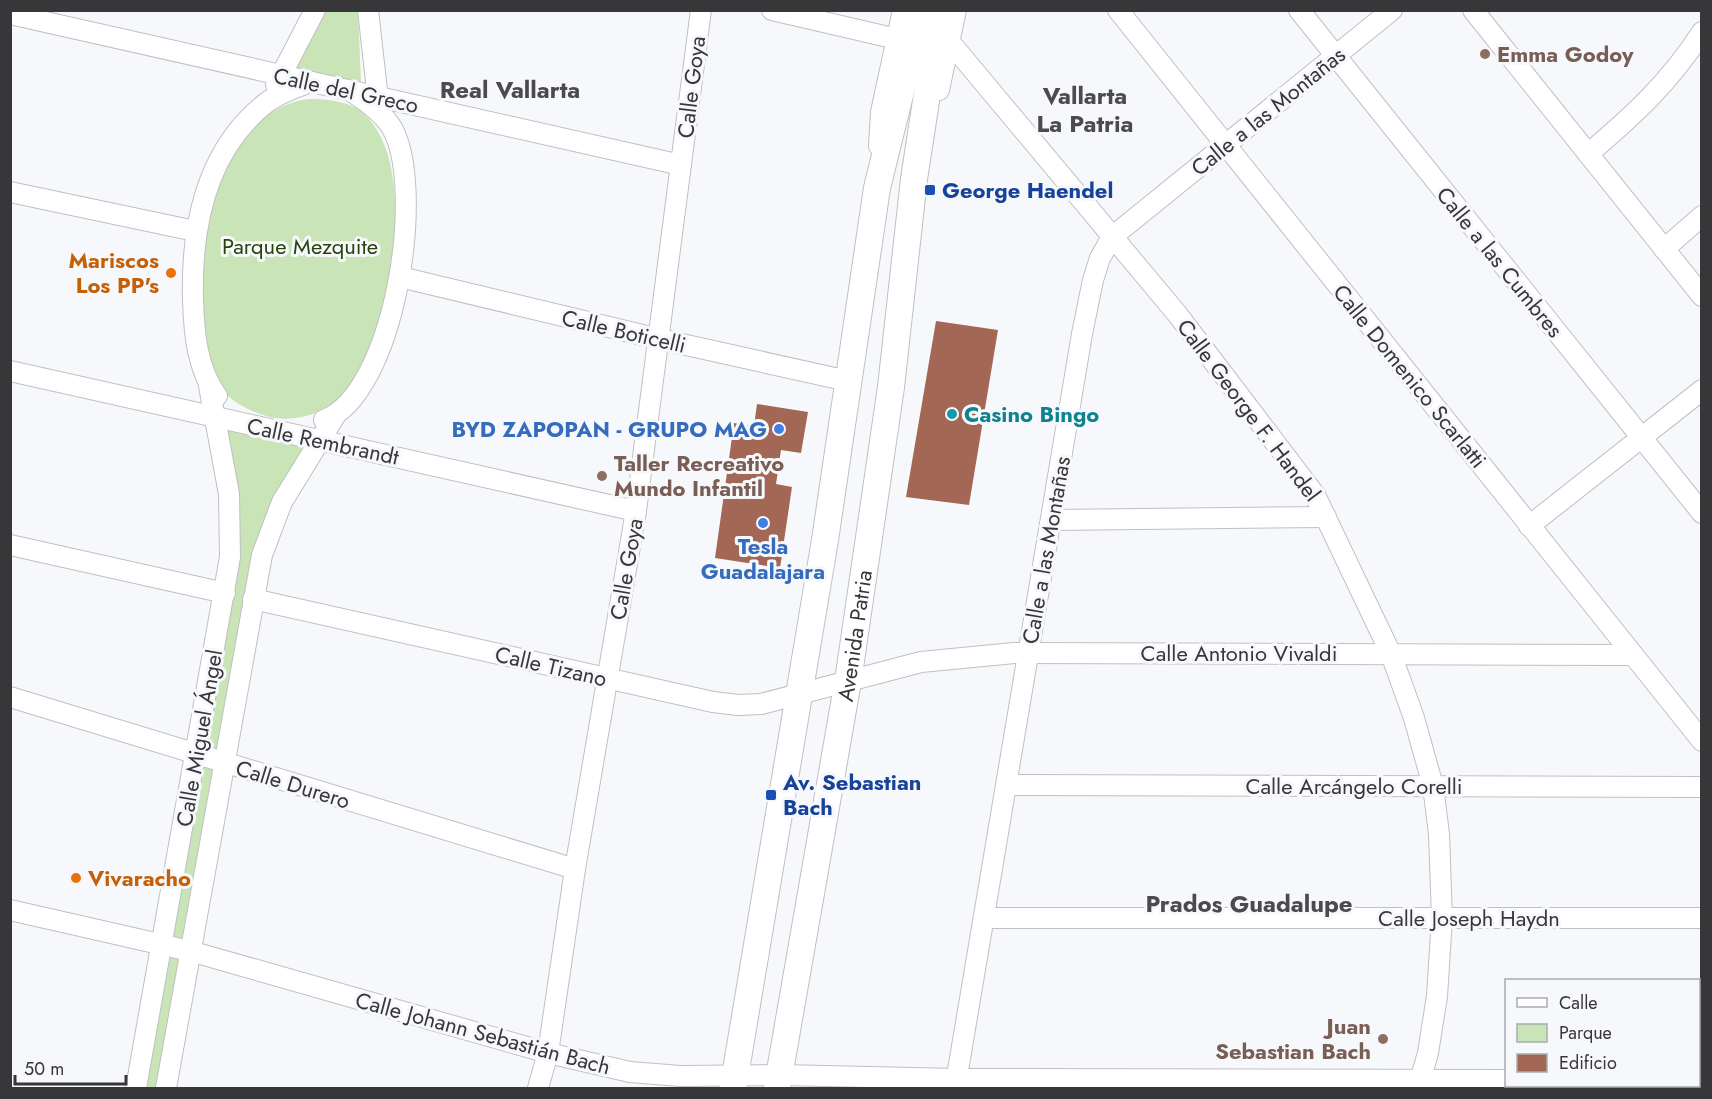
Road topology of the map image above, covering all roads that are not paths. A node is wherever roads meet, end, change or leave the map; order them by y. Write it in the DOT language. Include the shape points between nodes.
graph roads {
  1 [pos="315,10"];
  2 [pos="368,10"];
  3 [pos="701,10"];
  4 [pos="772,10"];
  5 [pos="903,10"];
  6 [pos="921,10"];
  7 [pos="940,10"];
  8 [pos="956,10"];
  9 [pos="1119,10"];
  10 [pos="1299,10"];
  11 [pos="1392,10"];
  12 [pos="1473,10"];
  13 [pos="10,14"];
  14 [pos="1701,32"];
  15 [pos="897,39"];
  16 [pos="950,41"];
  17 [pos="1335,57"];
  18 [pos="281,76"];
  19 [pos="311,82"];
  20 [pos="349,90"];
  21 [pos="267,102"];
  22 [pos="378,104"];
  23 [pos="1226,145"];
  24 [pos="1588,154"];
  25 [pos="681,165"];
  26 [pos="914,179"];
  27 [pos="877,188"];
  28 [pos="10,192"];
  29 [pos="1701,216"];
  30 [pos="195,231"];
  31 [pos="1112,237"];
  32 [pos="1664,249"];
  33 [pos="400,277"];
  34 [pos="1701,296"];
  35 [pos="659,339"];
  36 [pos="10,371"];
  37 [pos="848,381"];
  38 [pos="209,386"];
  39 [pos="1701,390"];
  40 [pos="335,416"];
  41 [pos="217,418"];
  42 [pos="240,423"];
  43 [pos="287,433"];
  44 [pos="1642,438"];
  45 [pos="321,439"];
  46 [pos="636,511"];
  47 [pos="1701,513"];
  48 [pos="1326,517"];
  49 [pos="1052,520"];
  50 [pos="1529,526"];
  51 [pos="10,545"];
  52 [pos="225,593"];
  53 [pos="253,599"];
  54 [pos="1029,652"];
  55 [pos="1391,654"];
  56 [pos="1633,656"];
  57 [pos="607,679"];
  58 [pos="848,681"];
  59 [pos="800,694"];
  60 [pos="10,697"];
  61 [pos="1701,741"];
  62 [pos="196,754"];
  63 [pos="224,763"];
  64 [pos="1006,785"];
  65 [pos="1433,786"];
  66 [pos="1701,787"];
  67 [pos="575,869"];
  68 [pos="10,910"];
  69 [pos="984,918"];
  70 [pos="1442,918"];
  71 [pos="1701,918"];
  72 [pos="162,945"];
  73 [pos="190,951"];
  74 [pos="548,1053"];
  75 [pos="1505,1080"];
  76 [pos="734,1081"];
  77 [pos="779,1082"];
  78 [pos="956,1084"];
  79 [pos="1419,1084"];
  80 [pos="136,1089"];
  81 [pos="166,1089"];
  82 [pos="538,1089"];
  1 -- 18 [label="street, Calle Miguel Ángel"];
  2 -- 22 [label="street, Calle Miguel Ángel"];
  3 -- 25 [label="street, Calle Goya"];
  4 -- 15 [label="street"];
  5 -- 15 [label="street"];
  6 -- 27 [label="main road, Avenida Patria"];
  7 -- 26 [label="main road, Avenida Patria"];
  8 -- 16 [label="street"];
  9 -- 23 [label="street, Calle Domenico Scarlatti"];
  10 -- 17 [label="street, Calle a las Cumbres"];
  11 -- 17 [label="street, Calle a las Montañas"];
  12 -- 24 [label="street"];
  13 -- 18 [label="street, Calle del Greco"];
  14 -- 24 [label="street" via="1668,81"];
  15 -- 27 [label="street" via="881,112"];
  16 -- 26 [label="street" via="930,134"];
  16 -- 31 [label="street, Calle George F. Handel"];
  17 -- 23 [label="street, Calle a las Montañas"];
  17 -- 44 [label="street, Calle a las Cumbres"];
  18 -- 19 [label="street, Calle del Greco"];
  18 -- 21 [label="street, Calle Miguel Ángel"];
  19 -- 20 [label="street, Calle del Greco"];
  19 -- 21 [label="street, Calle Miguel Ángel"];
  20 -- 22 [label="street, Calle Miguel Ángel"];
  21 -- 30 [label="street, Calle Miguel Ángel" via="220,157"];
  22 -- 25 [label="street, Calle del Greco"];
  22 -- 33 [label="street, Calle Miguel Ángel" via="401,154 405,182 407,207"];
  23 -- 31 [label="street, Calle a las Montañas"];
  23 -- 50 [label="street, Calle Domenico Scarlatti"];
  24 -- 32 [label="street"];
  25 -- 35 [label="street, Calle Goya"];
  26 -- 58 [label="main road, Avenida Patria" via="891,387"];
  27 -- 37 [label="main road, Avenida Patria"];
  28 -- 30 [label="street"];
  29 -- 32 [label="street"];
  30 -- 38 [label="street, Calle Miguel Ángel" via="195,336"];
  31 -- 48 [label="street, Calle George F. Handel" via="1178,315 1308,485"];
  31 -- 49 [label="street, Calle a las Montañas" via="1093,280"];
  32 -- 34 [label="street"];
  33 -- 35 [label="street, Calle Boticelli"];
  33 -- 40 [label="street, Calle Miguel Ángel" via="376,355 354,395"];
  35 -- 37 [label="street, Calle Boticelli"];
  35 -- 46 [label="street, Calle Goya"];
  36 -- 41 [label="street, Calle Rembrandt"];
  37 -- 59 [label="main road, Avenida Patria"];
  38 -- 41 [label="street, Calle Miguel Ángel"];
  38 -- 42 [label="street, Calle Miguel Ángel"];
  39 -- 44 [label="street"];
  40 -- 43 [label="street, Calle Miguel Ángel"];
  40 -- 45 [label="street, Calle Miguel Ángel"];
  41 -- 42 [label="street, Calle Rembrandt"];
  41 -- 52 [label="street, Calle Miguel Ángel" via="229,494 230,557"];
  42 -- 43 [label="street, Calle Rembrandt"];
  43 -- 45 [label="street, Calle Rembrandt"];
  44 -- 47 [label="street, Calle a las Cumbres"];
  44 -- 50 [label="street"];
  45 -- 46 [label="street, Calle Rembrandt"];
  45 -- 53 [label="street, Calle Miguel Ángel" via="270,529"];
  46 -- 57 [label="street, Calle Goya"];
  48 -- 49 [label="street"];
  48 -- 55 [label="street, Calle George F. Handel"];
  49 -- 54 [label="street, Calle a las Montañas"];
  50 -- 56 [label="street, Calle Domenico Scarlatti"];
  51 -- 52 [label="street"];
  52 -- 62 [label="street, Calle Miguel Ángel"];
  53 -- 57 [label="street, Calle Tizano"];
  53 -- 63 [label="street, Calle Miguel Ángel"];
  54 -- 55 [label="street, Calle Antonio Vivaldi"];
  54 -- 58 [label="street, Calle Antonio Vivaldi" via="921,662"];
  54 -- 64 [label="street, Calle a las Montañas"];
  55 -- 56 [label="street, Calle Antonio Vivaldi"];
  55 -- 65 [label="street, Calle George F. Handel"];
  56 -- 61 [label="street, Calle Domenico Scarlatti"];
  57 -- 59 [label="street, Calle Tizano" via="738,705 761,704"];
  57 -- 67 [label="street, Calle Goya"];
  58 -- 59 [label="street, Calle Tizano"];
  58 -- 77 [label="main road, Avenida Patria"];
  59 -- 76 [label="main road, Avenida Patria"];
  60 -- 62 [label="street, Calle Durero"];
  62 -- 63 [label="street, Calle Durero"];
  62 -- 72 [label="street, Calle Miguel Ángel"];
  63 -- 67 [label="street, Calle Durero"];
  63 -- 73 [label="street, Calle Miguel Ángel"];
  64 -- 65 [label="street, Calle Arcángelo Corelli"];
  64 -- 69 [label="street, Calle a las Montañas"];
  65 -- 66 [label="street, Calle Arcángelo Corelli"];
  65 -- 70 [label="street, Calle George F. Handel"];
  67 -- 74 [label="street, Calle Goya"];
  68 -- 72 [label="street, Calle Johann Sebastián Bach"];
  69 -- 70 [label="street, Calle Joseph Haydn"];
  69 -- 78 [label="street, Calle a las Montañas"];
  70 -- 71 [label="street, Calle Joseph Haydn"];
  70 -- 79 [label="street, Calle George F. Handel" via="1437,996"];
  72 -- 73 [label="street, Calle Johann Sebastián Bach"];
  72 -- 80 [label="street, Calle Miguel Ángel"];
  73 -- 74 [label="street, Calle Johann Sebastián Bach"];
  73 -- 81 [label="street, Calle Miguel Ángel"];
  74 -- 76 [label="street, Calle Johann Sebastián Bach" via="630,1072"];
  74 -- 82 [label="street, Calle Goya"];
  75 -- 79 [label="street, Calle Johann Sebastián Bach"];
  76 -- 77 [label="street, Calle Johann Sebastián Bach"];
  77 -- 78 [label="street, Calle Johann Sebastián Bach"];
  78 -- 79 [label="street, Calle Johann Sebastián Bach"];
}
